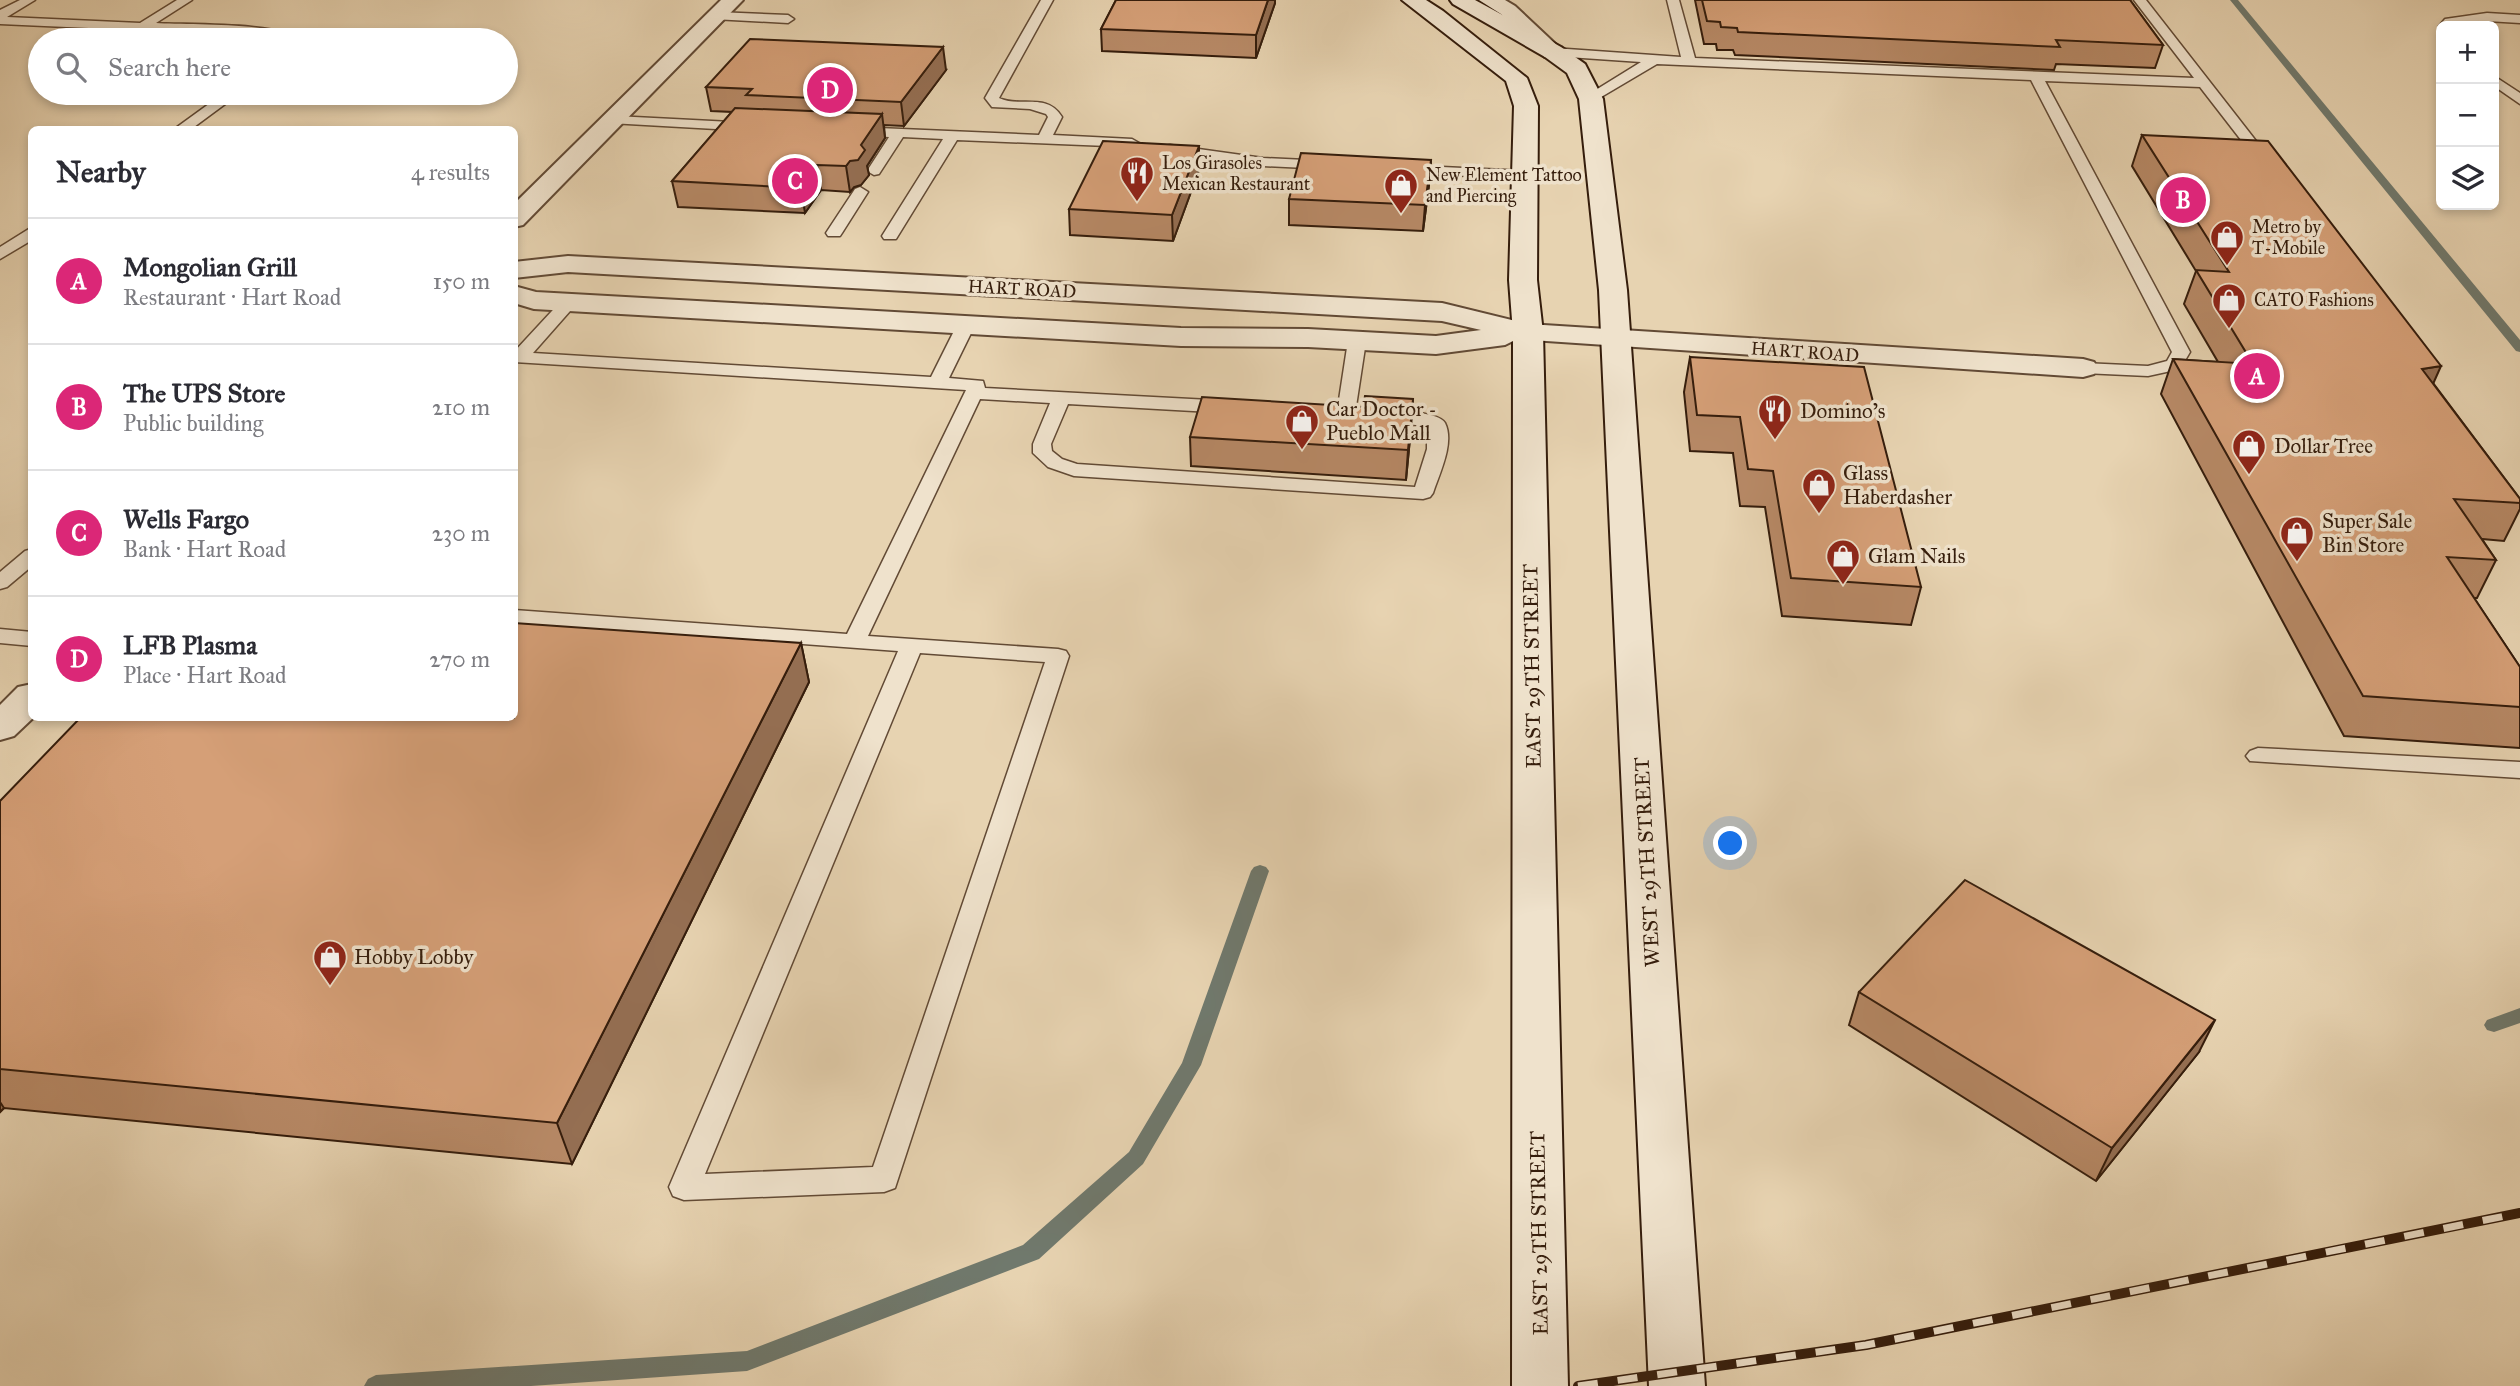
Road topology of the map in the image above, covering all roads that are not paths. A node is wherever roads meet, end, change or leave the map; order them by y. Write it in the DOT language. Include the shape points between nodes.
graph roads {
  1 [pos="29,0"];
  2 [pos="186,0"];
  3 [pos="1046,0"];
  4 [pos="1394,0"];
  5 [pos="1412,0"];
  6 [pos="1460,0"];
  7 [pos="1489,0"];
  8 [pos="1673,0"];
  9 [pos="2140,0"];
  10 [pos="725,8"];
  11 [pos="1436,15"];
  12 [pos="0,18"];
  13 [pos="788,19"];
  14 [pos="2520,19"];
  15 [pos="2457,21"];
  16 [pos="141,27"];
  17 [pos="166,28"];
  18 [pos="1553,52"];
  19 [pos="1654,60"];
  20 [pos="1689,62"];
  21 [pos="2036,77"];
  22 [pos="2205,83"];
  23 [pos="2499,84"];
  24 [pos="1591,99"];
  25 [pos="2520,100"];
  26 [pos="216,105"];
  27 [pos="615,120"];
  28 [pos="186,126"];
  29 [pos="763,127"];
  30 [pos="845,131"];
  31 [pos="899,133"];
  32 [pos="953,135"];
  33 [pos="1044,139"];
  34 [pos="1340,166"];
  35 [pos="1379,168"];
  36 [pos="874,171"];
  37 [pos="2274,173"];
  38 [pos="1526,175"];
  39 [pos="860,192"];
  40 [pos="518,215"];
  41 [pos="834,233"];
  42 [pos="28,235"];
  43 [pos="890,236"];
  44 [pos="1,253"];
  45 [pos="28,253"];
  46 [pos="518,270"];
  47 [pos="941,284"];
  48 [pos="518,295"];
  49 [pos="1258,301"];
  50 [pos="570,302"];
  51 [pos="748,313"];
  52 [pos="966,325"];
  53 [pos="1528,333"];
  54 [pos="1614,339"];
  55 [pos="1357,341"];
  56 [pos="518,357"];
  57 [pos="518,358"];
  58 [pos="2083,368"];
  59 [pos="937,383"];
  60 [pos="974,393"];
  61 [pos="1061,398"];
  62 [pos="1251,408"];
  63 [pos="28,558"];
  64 [pos="0,583"];
  65 [pos="518,616"];
  66 [pos="0,636"];
  67 [pos="28,639"];
  68 [pos="855,641"];
  69 [pos="912,645"];
  70 [pos="28,700"];
  71 [pos="0,727"];
  72 [pos="2258,756"];
  73 [pos="2520,770"];
  74 [pos="1540,1386"];
  75 [pos="1677,1386"];
  1 -- 12 [label="lane"];
  2 -- 16 [label="lane"];
  3 -- 33 [label="lane" via="992,98 997,104 1046,106 1054,112"];
  4 -- 11 [label="main road"];
  5 -- 11 [label="main road, EAST 29TH STREET"];
  6 -- 18 [label="main road"];
  7 -- 18 [label="main road" via="1508,10"];
  8 -- 20 [label="lane"];
  9 -- 22 [label="lane"];
  10 -- 13 [label="lane"];
  10 -- 27 [label="main road"];
  11 -- 38 [label="main road, EAST 29TH STREET" via="1516,78 1526,106"];
  12 -- 16 [label="lane"];
  14 -- 15 [label="lane"];
  16 -- 17 [label="lane"];
  18 -- 19 [label="lane"];
  18 -- 24 [label="main road" via="1577,69"];
  19 -- 20 [label="lane"];
  19 -- 24 [label="lane"];
  20 -- 21 [label="lane"];
  21 -- 22 [label="lane"];
  21 -- 58 [label="lane" via="2181,352 2174,365 2148,371"];
  22 -- 37 [label="lane"];
  23 -- 25 [label="lane"];
  24 -- 54 [label="main road"];
  26 -- 28 [label="lane"];
  27 -- 29 [label="lane"];
  27 -- 40 [label="main road"];
  30 -- 31 [label="lane"];
  31 -- 32 [label="lane"];
  31 -- 36 [label="lane"];
  32 -- 33 [label="lane"];
  32 -- 43 [label="lane"];
  33 -- 34 [label="lane"];
  35 -- 38 [label="lane"];
  38 -- 53 [label="main road, EAST 29TH STREET" via="1523,280"];
  39 -- 41 [label="lane"];
  42 -- 44 [label="lane"];
  44 -- 45 [label="lane"];
  46 -- 47 [label="main road, HART ROAD" via="568,264"];
  47 -- 49 [label="main road, HART ROAD"];
  47 -- 51 [label="main road" via="935,295 913,303 826,304"];
  48 -- 50 [label="main road, HART ROAD"];
  49 -- 52 [label="main road" via="1171,315 1004,307 977,312"];
  49 -- 53 [label="main road, HART ROAD" via="1442,312"];
  50 -- 51 [label="main road, HART ROAD"];
  50 -- 56 [label="lane"];
  51 -- 52 [label="main road, HART ROAD"];
  52 -- 55 [label="main road, HART ROAD"];
  52 -- 59 [label="lane"];
  53 -- 54 [label="main road, HART ROAD"];
  53 -- 55 [label="main road, HART ROAD" via="1436,345"];
  53 -- 74 [label="main road, EAST 29TH STREET"];
  54 -- 58 [label="main road, HART ROAD"];
  54 -- 75 [label="main road, WEST 29TH STREET"];
  55 -- 61 [label="lane" via="1339,413 1436,423 1438,441 1423,493 1074,470 1043,453 1042,444"];
  57 -- 59 [label="lane"];
  59 -- 60 [label="lane" via="977,385"];
  60 -- 61 [label="lane"];
  60 -- 68 [label="lane"];
  61 -- 62 [label="lane"];
  63 -- 64 [label="lane"];
  65 -- 68 [label="lane"];
  66 -- 67 [label="lane"];
  68 -- 69 [label="lane"];
  69 -- 69 [label="lane" via="1058,656 884,1179 684,1187"];
  70 -- 71 [label="main road"];
  72 -- 73 [label="lane"];
}
